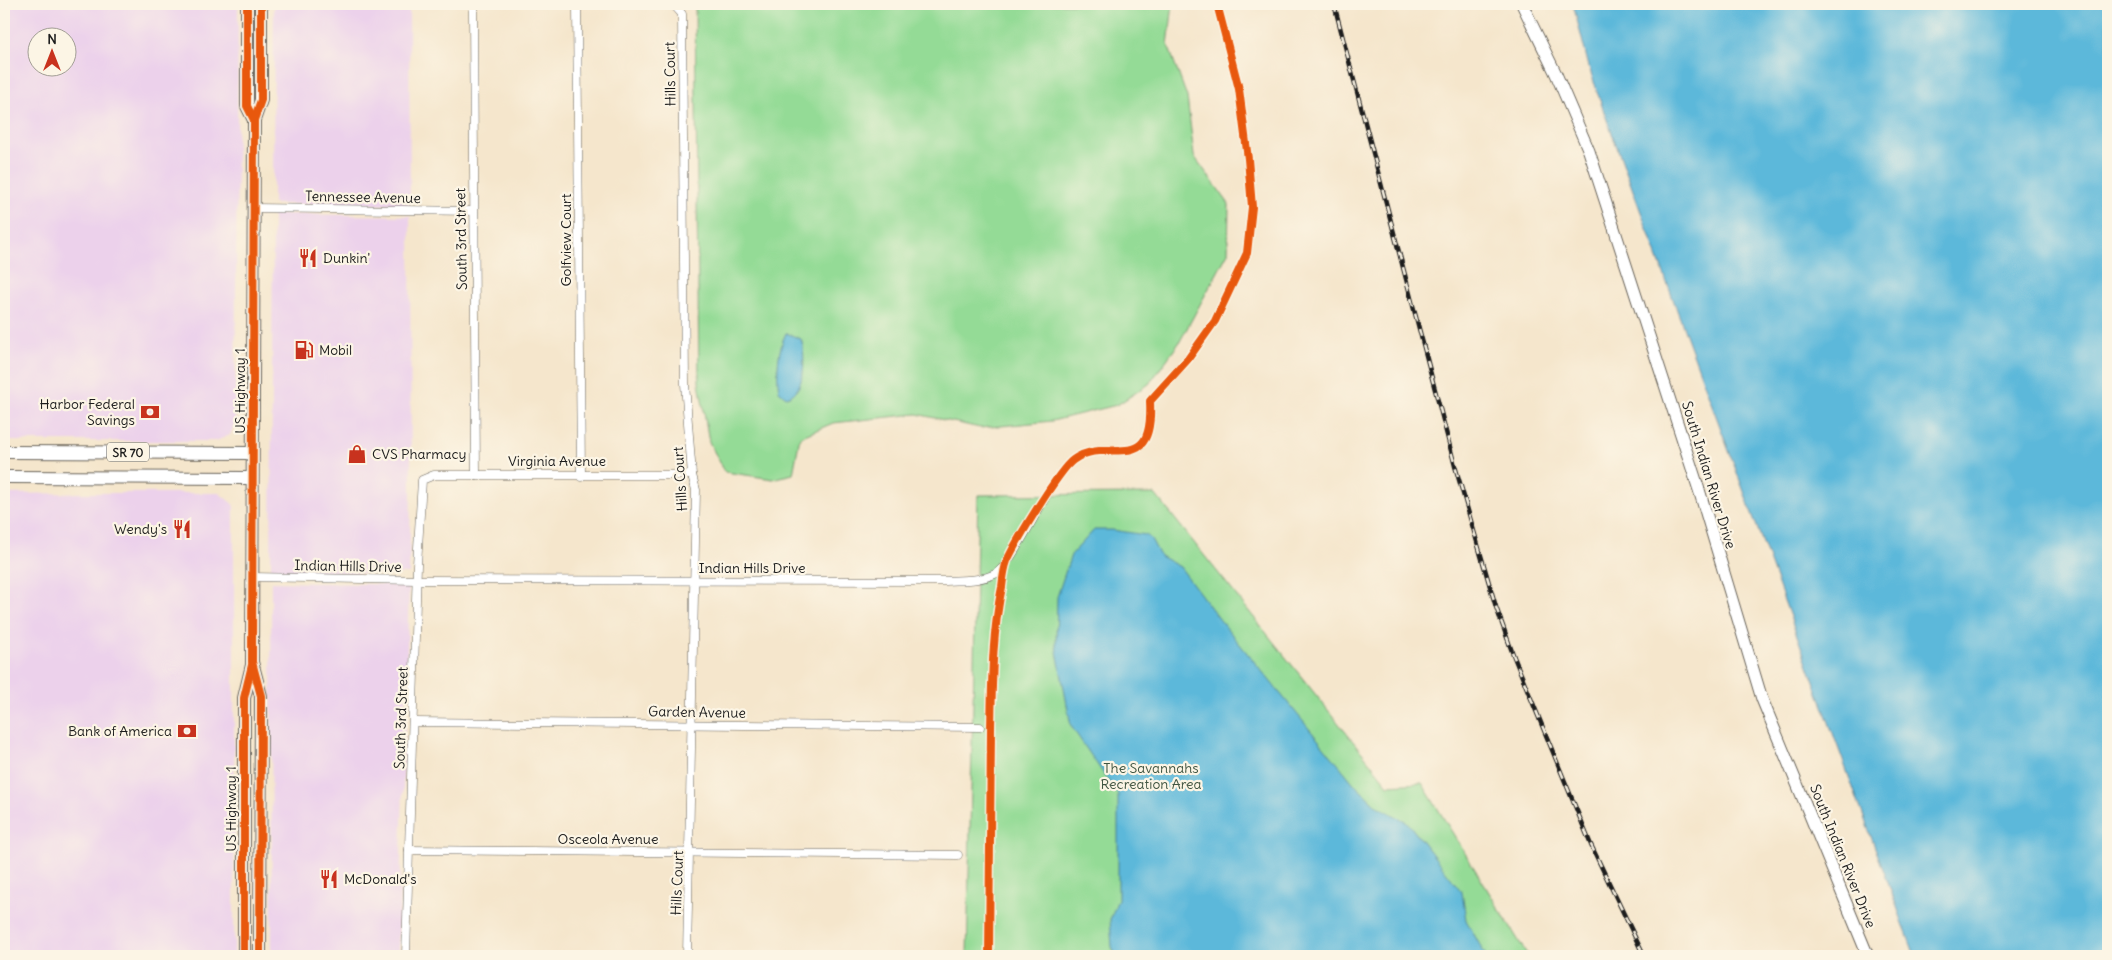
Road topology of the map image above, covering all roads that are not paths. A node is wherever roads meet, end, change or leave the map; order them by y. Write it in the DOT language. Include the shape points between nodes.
graph roads {
  1 [pos="246,4"];
  2 [pos="261,4"];
  3 [pos="476,4"];
  4 [pos="577,4"];
  5 [pos="673,4"];
  6 [pos="1522,4"];
  7 [pos="254,120"];
  8 [pos="254,208"];
  9 [pos="472,211"];
  10 [pos="1150,401"];
  11 [pos="4,452"];
  12 [pos="252,453"];
  13 [pos="692,475"];
  14 [pos="476,476"];
  15 [pos="581,476"];
  16 [pos="4,477"];
  17 [pos="252,478"];
  18 [pos="422,480"];
  19 [pos="252,577"];
  20 [pos="417,580"];
  21 [pos="694,580"];
  22 [pos="252,662"];
  23 [pos="414,722"];
  24 [pos="692,725"];
  25 [pos="980,727"];
  26 [pos="409,850"];
  27 [pos="690,852"];
  28 [pos="958,855"];
  29 [pos="244,872"];
  30 [pos="260,903"];
  31 [pos="244,916"];
  32 [pos="260,941"];
  33 [pos="244,956"];
  34 [pos="260,956"];
  35 [pos="406,956"];
  36 [pos="687,956"];
  37 [pos="1868,956"];
  1 -- 7 [label="main road, US Highway 1" via="248,106"];
  2 -- 7 [label="main road, US Highway 1" via="261,100"];
  3 -- 9 [label="street, South 3rd Street" via="472,11"];
  4 -- 15 [label="street, Golfview Court"];
  5 -- 13 [label="street, Hills Court" via="682,14 685,384"];
  6 -- 37 [label="main road, South Indian River Drive" via="1553,66 1588,151 1700,493 1762,699"];
  7 -- 8 [label="main road, US Highway 1"];
  8 -- 9 [label="street, Tennessee Avenue"];
  8 -- 12 [label="main road, US Highway 1"];
  9 -- 14 [label="street, South 3rd Street"];
  10 -- 21 [label="street, Indian Hills Drive" via="1149,431 1143,442 1133,450 1090,452 1073,460 1053,484 1007,561 997,573 984,579"];
  11 -- 12 [label="main road, SR 70"];
  12 -- 17 [label="main road, US Highway 1"];
  13 -- 15 [label="street, Virginia Avenue"];
  13 -- 21 [label="street, Hills Court" via="696,490"];
  14 -- 15 [label="street, Virginia Avenue"];
  14 -- 18 [label="street, Virginia Avenue" via="434,475"];
  16 -- 17 [label="main road, SR 70"];
  17 -- 19 [label="main road, US Highway 1"];
  18 -- 20 [label="street, South 3rd Street"];
  19 -- 20 [label="street, Indian Hills Drive"];
  19 -- 22 [label="main road, US Highway 1"];
  20 -- 21 [label="street, Indian Hills Drive"];
  20 -- 23 [label="street, South 3rd Street"];
  21 -- 24 [label="street, Hills Court"];
  22 -- 29 [label="main road, US Highway 1" via="244,698"];
  22 -- 30 [label="main road, US Highway 1" via="260,696"];
  23 -- 24 [label="street, Garden Avenue"];
  23 -- 26 [label="street, South 3rd Street"];
  24 -- 25 [label="street, Garden Avenue"];
  24 -- 27 [label="street, Hills Court"];
  26 -- 27 [label="street, Osceola Avenue"];
  26 -- 35 [label="street, South 3rd Street"];
  27 -- 28 [label="street, Osceola Avenue"];
  27 -- 36 [label="street, Hills Court"];
  29 -- 30 [label="main road" via="252,894"];
  29 -- 31 [label="main road, US Highway 1"];
  30 -- 32 [label="main road, US Highway 1"];
  31 -- 32 [label="main road" via="253,924"];
  31 -- 33 [label="main road, US Highway 1"];
  32 -- 34 [label="main road, US Highway 1"];
}
